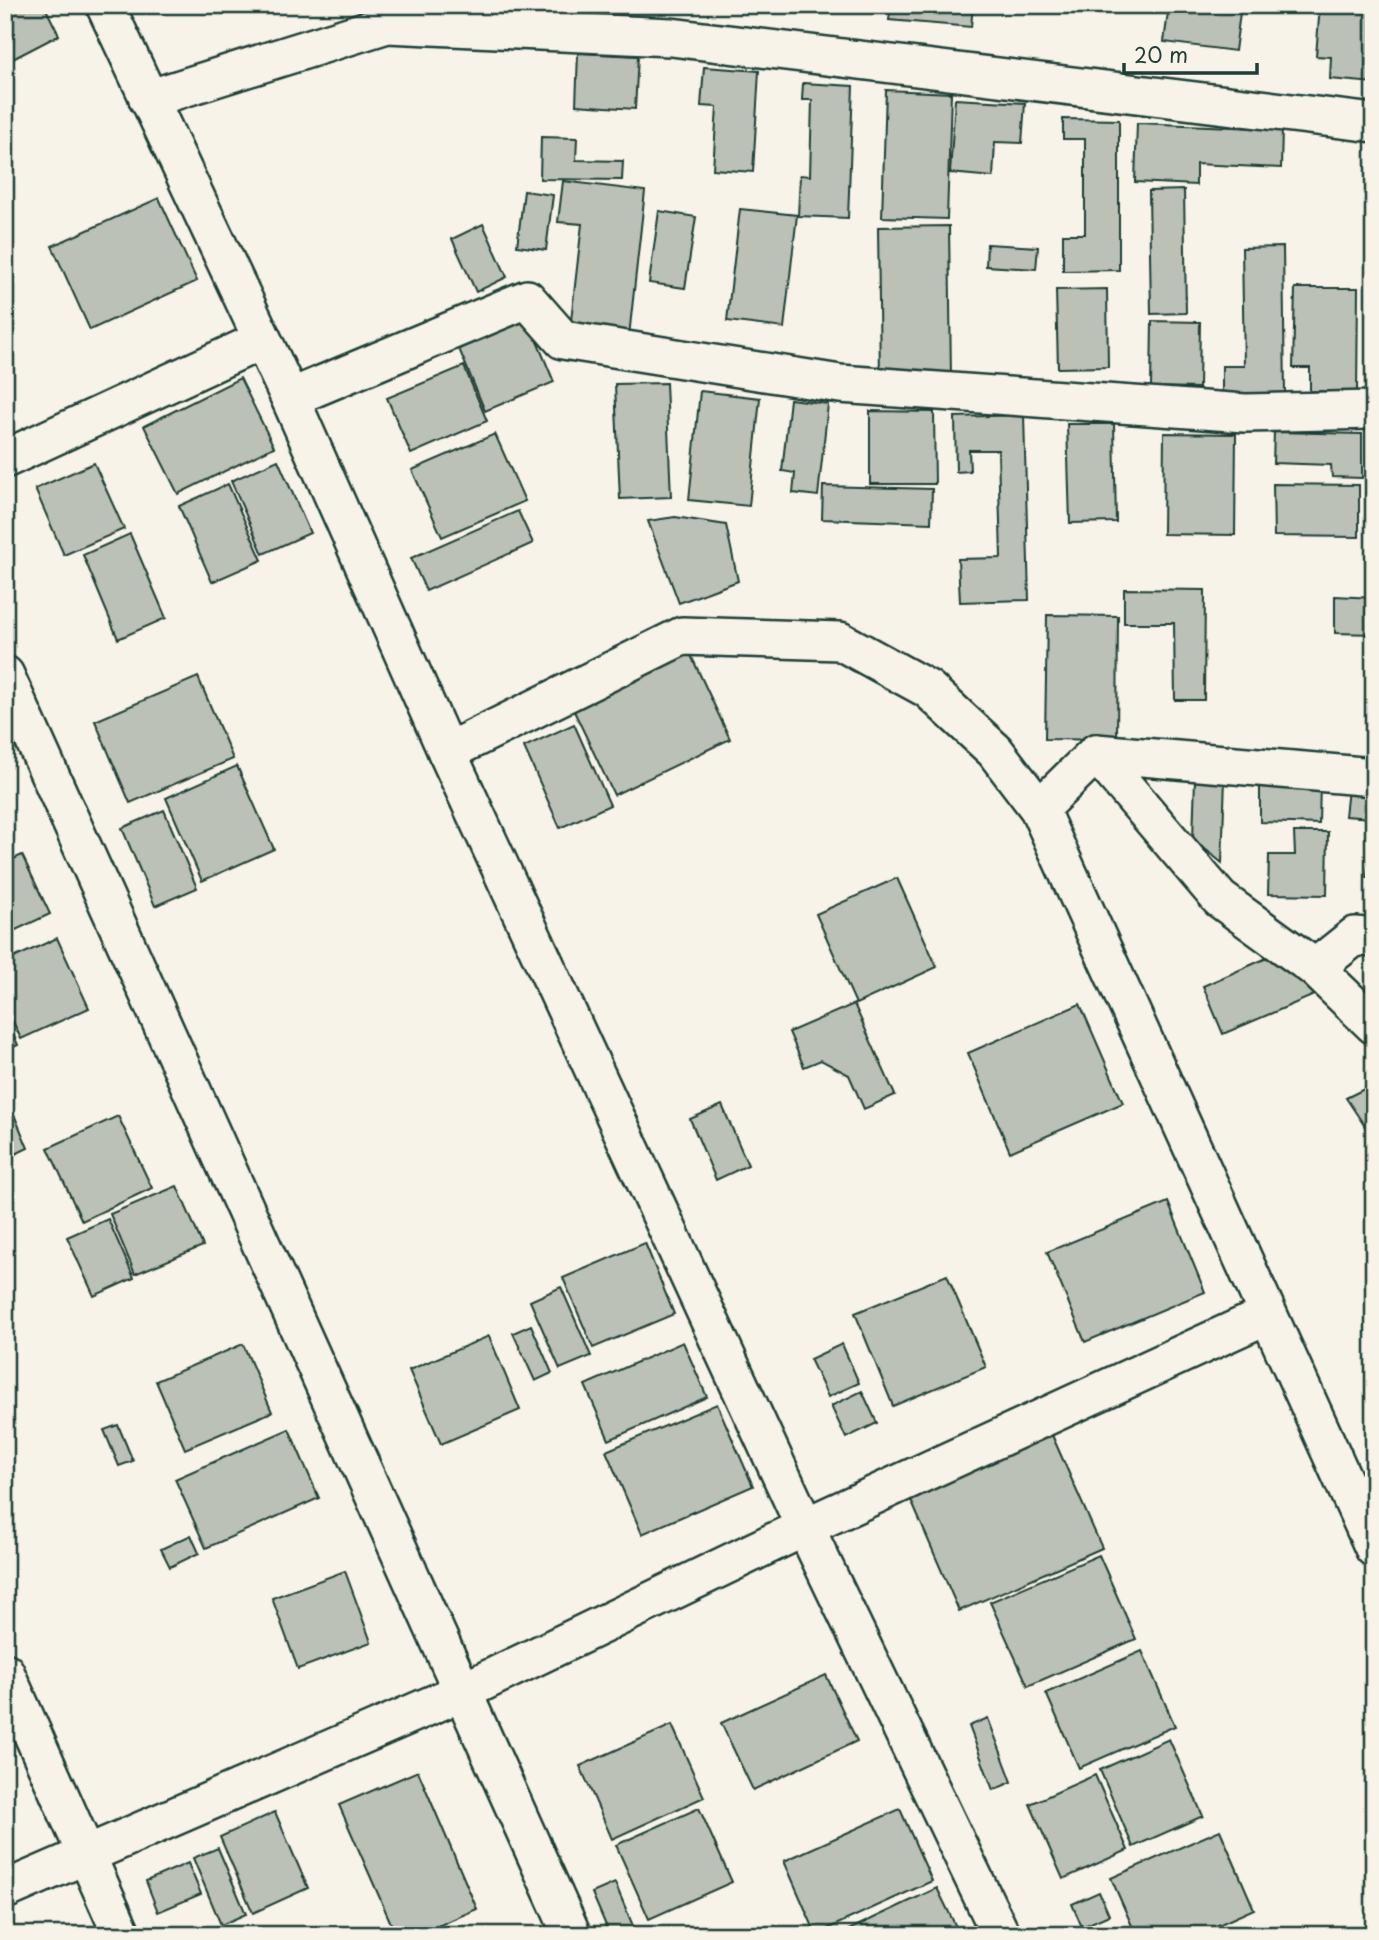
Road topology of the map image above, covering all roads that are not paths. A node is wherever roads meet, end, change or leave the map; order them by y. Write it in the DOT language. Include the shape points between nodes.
graph roads {
  1 [pos="105,5"];
  2 [pos="148,99"];
  3 [pos="1374,123"];
  4 [pos="262,340"];
  5 [pos="290,398"];
  6 [pos="1374,410"];
  7 [pos="5,459"];
  8 [pos="5,675"];
  9 [pos="447,752"];
  10 [pos="1096,753"];
  11 [pos="1374,777"];
  12 [pos="1039,809"];
  13 [pos="1374,938"];
  14 [pos="1315,968"];
  15 [pos="1374,1025"];
  16 [pos="1267,1315"];
  17 [pos="805,1527"];
  18 [pos="1374,1548"];
  19 [pos="5,1672"];
  20 [pos="464,1691"];
  21 [pos="87,1856"];
  22 [pos="5,1890"];
  23 [pos="122,1935"];
  24 [pos="572,1935"];
  25 [pos="1001,1935"];
  1 -- 2 [label="street"];
  2 -- 3 [label="street" via="387,24 671,37"];
  2 -- 4 [label="street"];
  4 -- 5 [label="street"];
  4 -- 7 [label="street"];
  5 -- 6 [label="street" via="527,299 564,340 840,384 1245,413"];
  5 -- 9 [label="street"];
  8 -- 20 [label="street"];
  9 -- 12 [label="street" via="682,636 840,641 928,689 995,751"];
  9 -- 17 [label="street"];
  10 -- 11 [label="street"];
  10 -- 12 [label="street"];
  10 -- 14 [label="street" via="1220,899"];
  12 -- 16 [label="street"];
  13 -- 14 [label="street" via="1355,936"];
  14 -- 15 [label="street"];
  16 -- 17 [label="street"];
  16 -- 18 [label="street"];
  17 -- 20 [label="street"];
  17 -- 25 [label="street"];
  19 -- 21 [label="street"];
  20 -- 21 [label="street"];
  20 -- 24 [label="street"];
  21 -- 22 [label="street"];
  21 -- 23 [label="street"];
}
